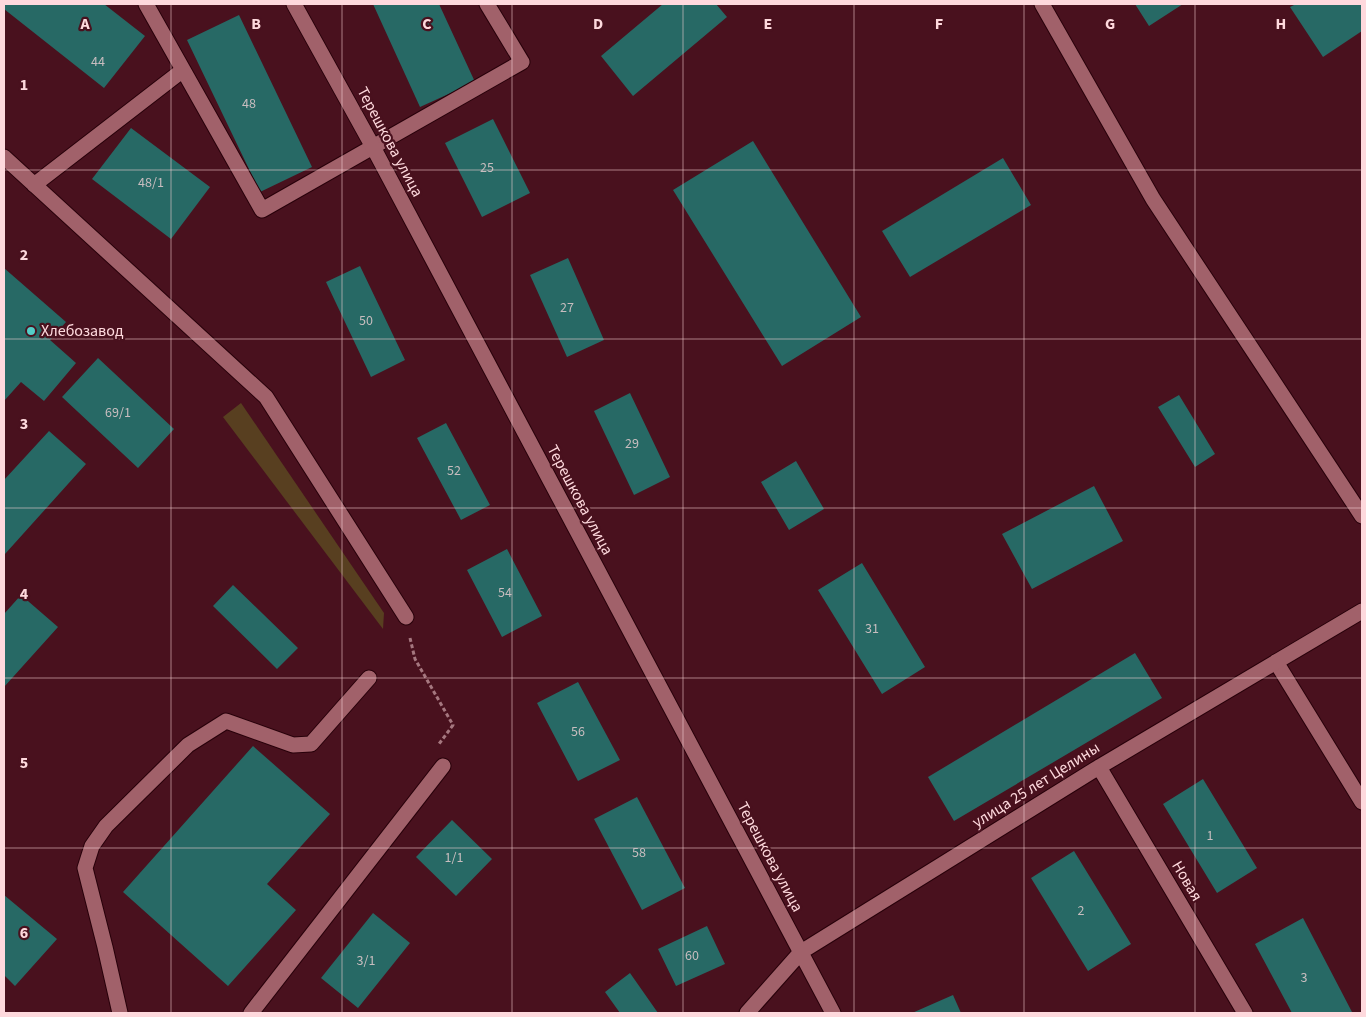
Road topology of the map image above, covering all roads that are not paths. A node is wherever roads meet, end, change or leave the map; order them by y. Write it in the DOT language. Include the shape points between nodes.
graph roads {
  1 [pos="146,4"];
  2 [pos="294,4"];
  3 [pos="487,4"];
  4 [pos="1042,4"];
  5 [pos="183,70"];
  6 [pos="374,147"];
  7 [pos="4,157"];
  8 [pos="34,184"];
  9 [pos="1362,516"];
  10 [pos="1362,611"];
  11 [pos="406,617"];
  12 [pos="1276,662"];
  13 [pos="369,678"];
  14 [pos="443,766"];
  15 [pos="1099,767"];
  16 [pos="1362,802"];
  17 [pos="801,952"];
  18 [pos="120,1013"];
  19 [pos="251,1013"];
  20 [pos="747,1013"];
  21 [pos="833,1013"];
  22 [pos="1246,1013"];
  1 -- 5 [label="street"];
  2 -- 6 [label="street, Терешкова улица"];
  3 -- 6 [label="street" via="522,62"];
  4 -- 9 [label="street" via="1153,199"];
  5 -- 6 [label="street" via="262,210"];
  5 -- 8 [label="street"];
  6 -- 17 [label="street, Терешкова улица"];
  7 -- 8 [label="street"];
  8 -- 11 [label="street" via="266,397"];
  10 -- 12 [label="street, улица 25 лет Целины"];
  12 -- 15 [label="street, улица 25 лет Целины"];
  12 -- 16 [label="street"];
  13 -- 18 [label="street" via="311,744 293,745 226,721 188,745 106,826 92,846 85,868"];
  14 -- 19 [label="street"];
  15 -- 17 [label="street, улица 25 лет Целины"];
  15 -- 22 [label="street, Новая"];
  17 -- 20 [label="street, улица 25 лет Целины"];
  17 -- 21 [label="street, Терешкова улица"];
}
